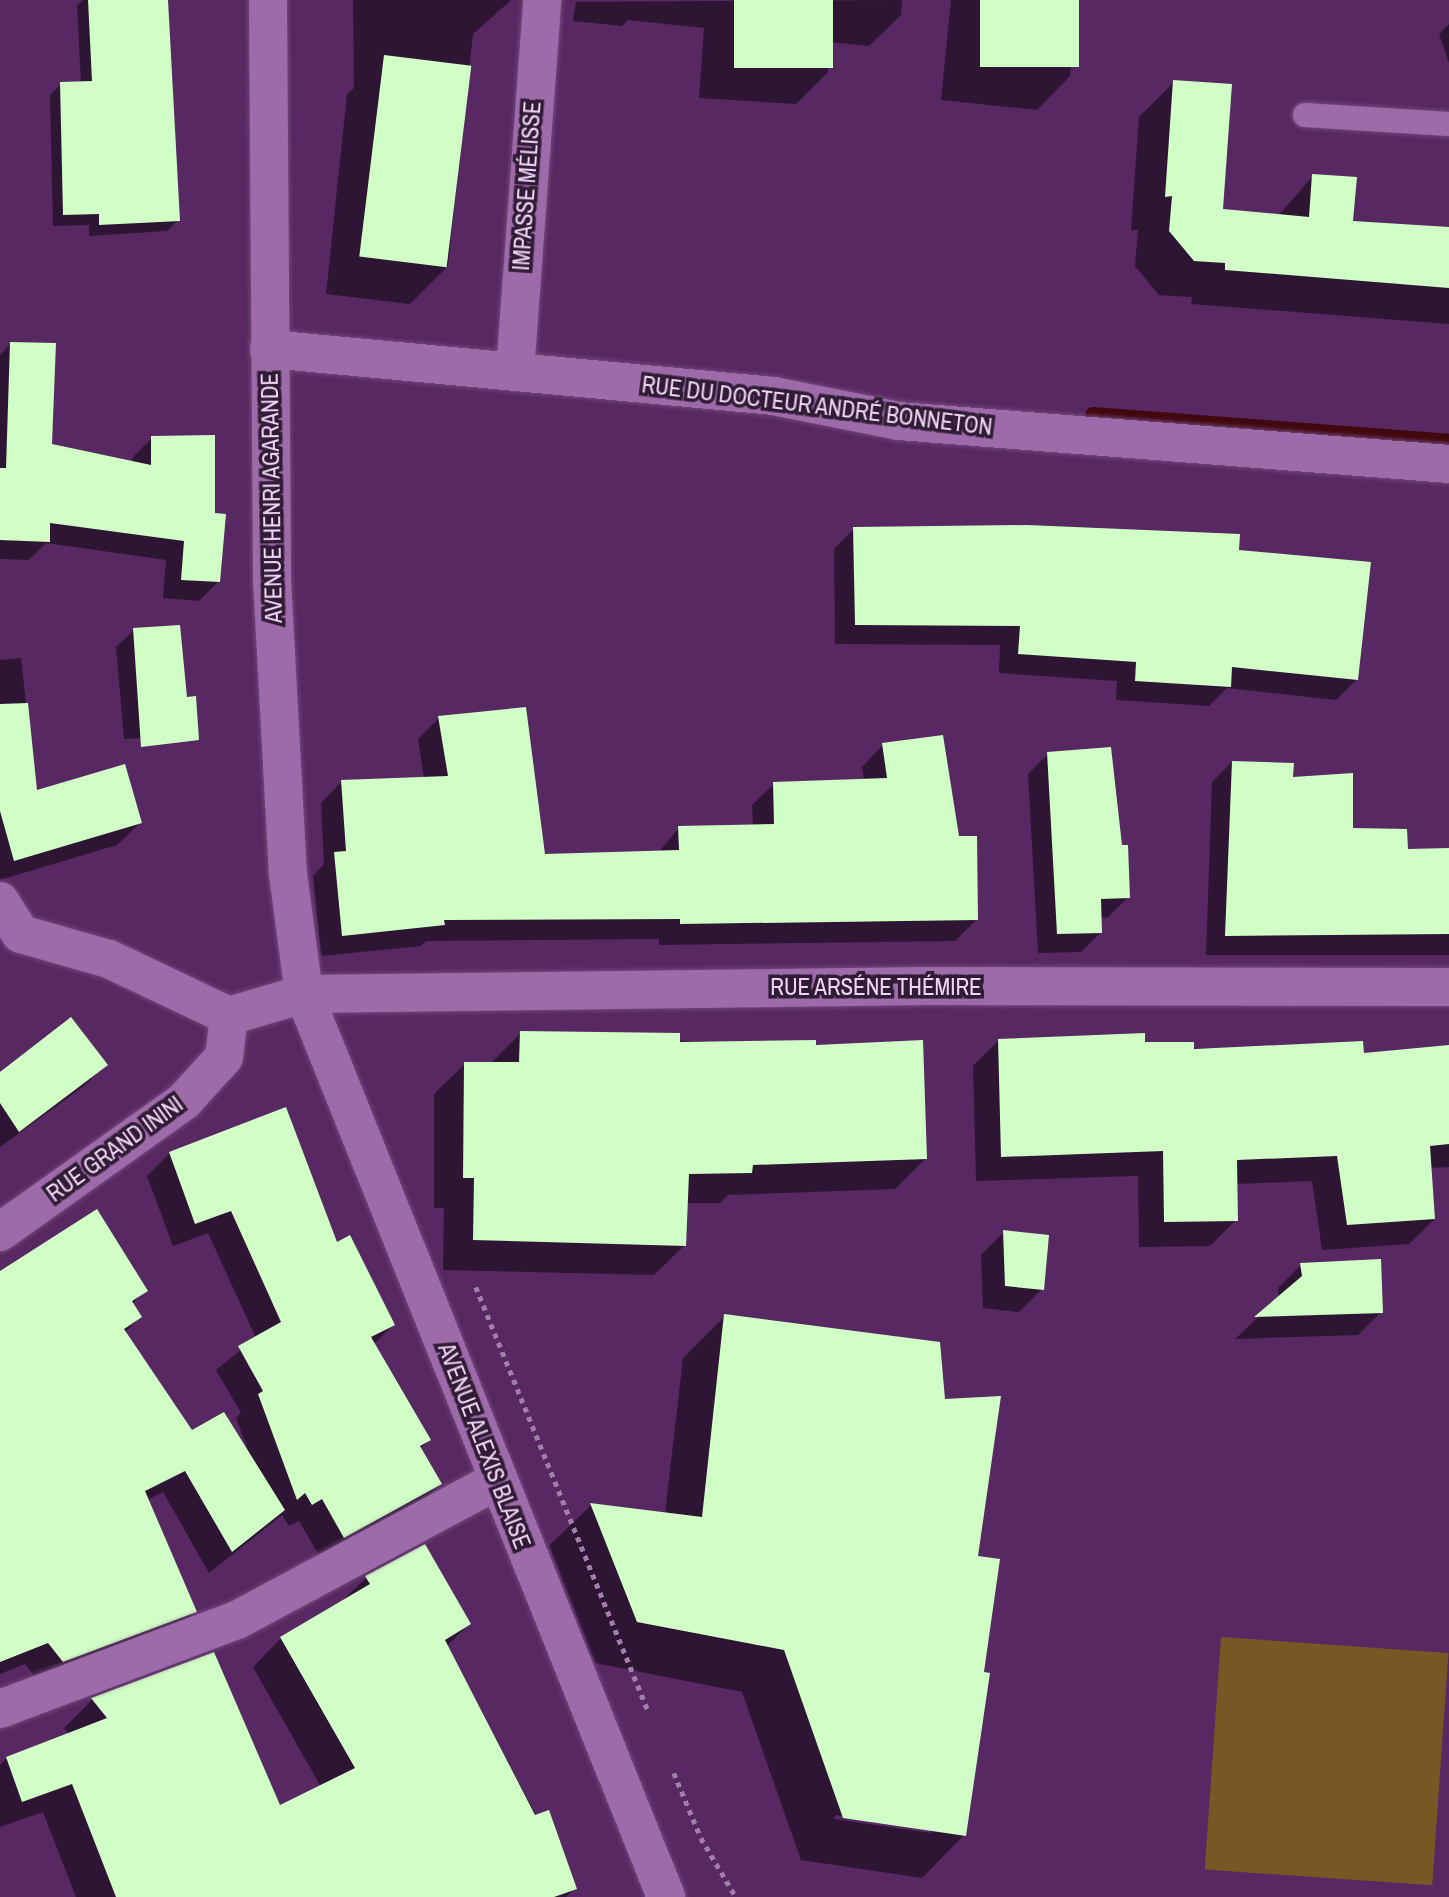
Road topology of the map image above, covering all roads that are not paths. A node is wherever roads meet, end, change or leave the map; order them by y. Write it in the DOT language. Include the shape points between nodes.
graph roads {
  1 [pos="268,0"];
  2 [pos="542,0"];
  3 [pos="1305,115"];
  4 [pos="1449,124"];
  5 [pos="269,349"];
  6 [pos="515,372"];
  7 [pos="1449,464"];
  8 [pos="0,901"];
  9 [pos="11,942"];
  10 [pos="1449,987"];
  11 [pos="304,994"];
  12 [pos="229,1016"];
  13 [pos="0,1232"];
  14 [pos="496,1481"];
  15 [pos="0,1709"];
  16 [pos="666,1897"];
  1 -- 5 [label="street, AVENUE HENRI AGARANDE"];
  2 -- 6 [label="street, IMPASSE MÉLISSE" via="522,226"];
  3 -- 4 [label="lane"];
  5 -- 6 [label="street, RUE DU DOCTEUR ANDRÉ BONNETON"];
  5 -- 11 [label="street, AVENUE HENRI AGARANDE" via="272,580 288,874"];
  6 -- 7 [label="street, RUE DU DOCTEUR ANDRÉ BONNETON" via="774,396 899,422"];
  8 -- 9 [label="street"];
  9 -- 12 [label="street" via="109,959"];
  10 -- 11 [label="street, RUE ARSÉNE THÉMIRE" via="927,986"];
  11 -- 12 [label="street, RUE ARSÉNE THÉMIRE"];
  11 -- 14 [label="street, AVENUE ALEXIS BLAISE"];
  12 -- 13 [label="street, RUE GRAND ININI" via="224,1057 184,1101"];
  14 -- 15 [label="street" via="237,1620"];
  14 -- 16 [label="street, AVENUE ALEXIS BLAISE"];
}
